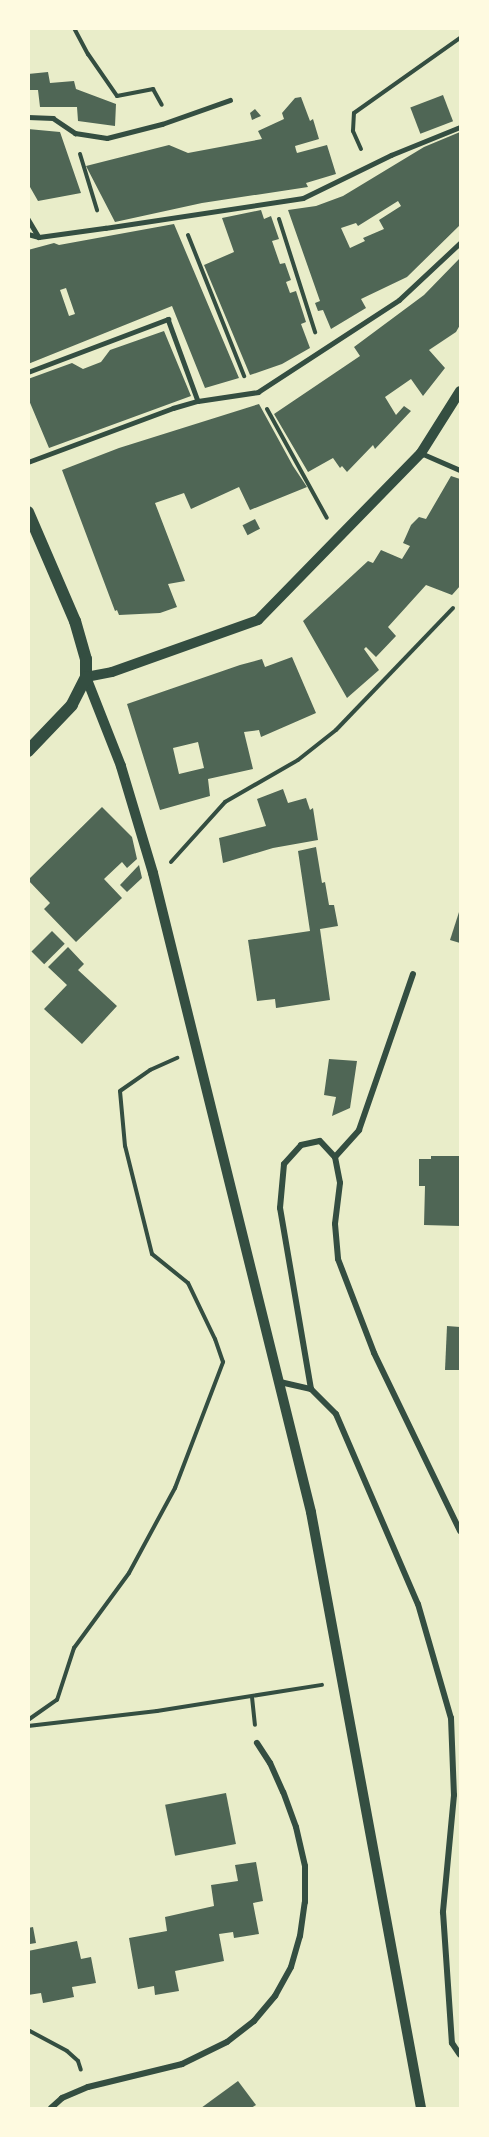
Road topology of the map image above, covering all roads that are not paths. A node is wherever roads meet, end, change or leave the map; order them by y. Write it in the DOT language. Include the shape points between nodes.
graph roads {
  1 [pos="230,100"];
  2 [pos="28,117"];
  3 [pos="460,127"];
  4 [pos="28,219"];
  5 [pos="28,234"];
  6 [pos="39,237"];
  7 [pos="460,243"];
  8 [pos="28,372"];
  9 [pos="460,391"];
  10 [pos="198,401"];
  11 [pos="421,453"];
  12 [pos="28,462"];
  13 [pos="460,470"];
  14 [pos="28,512"];
  15 [pos="86,676"];
  16 [pos="28,751"];
  17 [pos="413,974"];
  18 [pos="335,1157"];
  19 [pos="280,1382"];
  20 [pos="311,1389"];
  21 [pos="460,1531"];
  22 [pos="257,1743"];
  23 [pos="460,2055"];
  24 [pos="51,2109"];
  25 [pos="421,2109"];
  1 -- 2 [label="lane" via="107,138 75,133 53,118"];
  3 -- 6 [label="lane" via="303,198"];
  4 -- 6 [label="lane"];
  5 -- 6 [label="lane"];
  7 -- 10 [label="lane" via="399,300 258,392"];
  8 -- 10 [label="lane" via="168,319"];
  9 -- 11 [label="street"];
  10 -- 12 [label="lane"];
  11 -- 13 [label="lane"];
  11 -- 15 [label="street" via="258,620 112,672"];
  14 -- 15 [label="main road" via="75,621 86,659"];
  15 -- 16 [label="main road" via="72,705"];
  15 -- 19 [label="street" via="121,766 153,873"];
  17 -- 18 [label="street" via="359,1130"];
  18 -- 20 [label="street" via="320,1141 301,1145 284,1164 280,1208"];
  18 -- 21 [label="street" via="340,1183 335,1224 338,1259 374,1353"];
  19 -- 20 [label="street"];
  19 -- 25 [label="street" via="311,1512"];
  20 -- 23 [label="street" via="336,1414 418,1604 451,1718 454,1795 443,1912 452,2043"];
  22 -- 24 [label="street" via="283,1792 304,1866 305,1902 291,1967 275,1996 254,2021 227,2042 182,2064 88,2087 62,2098"];
}
